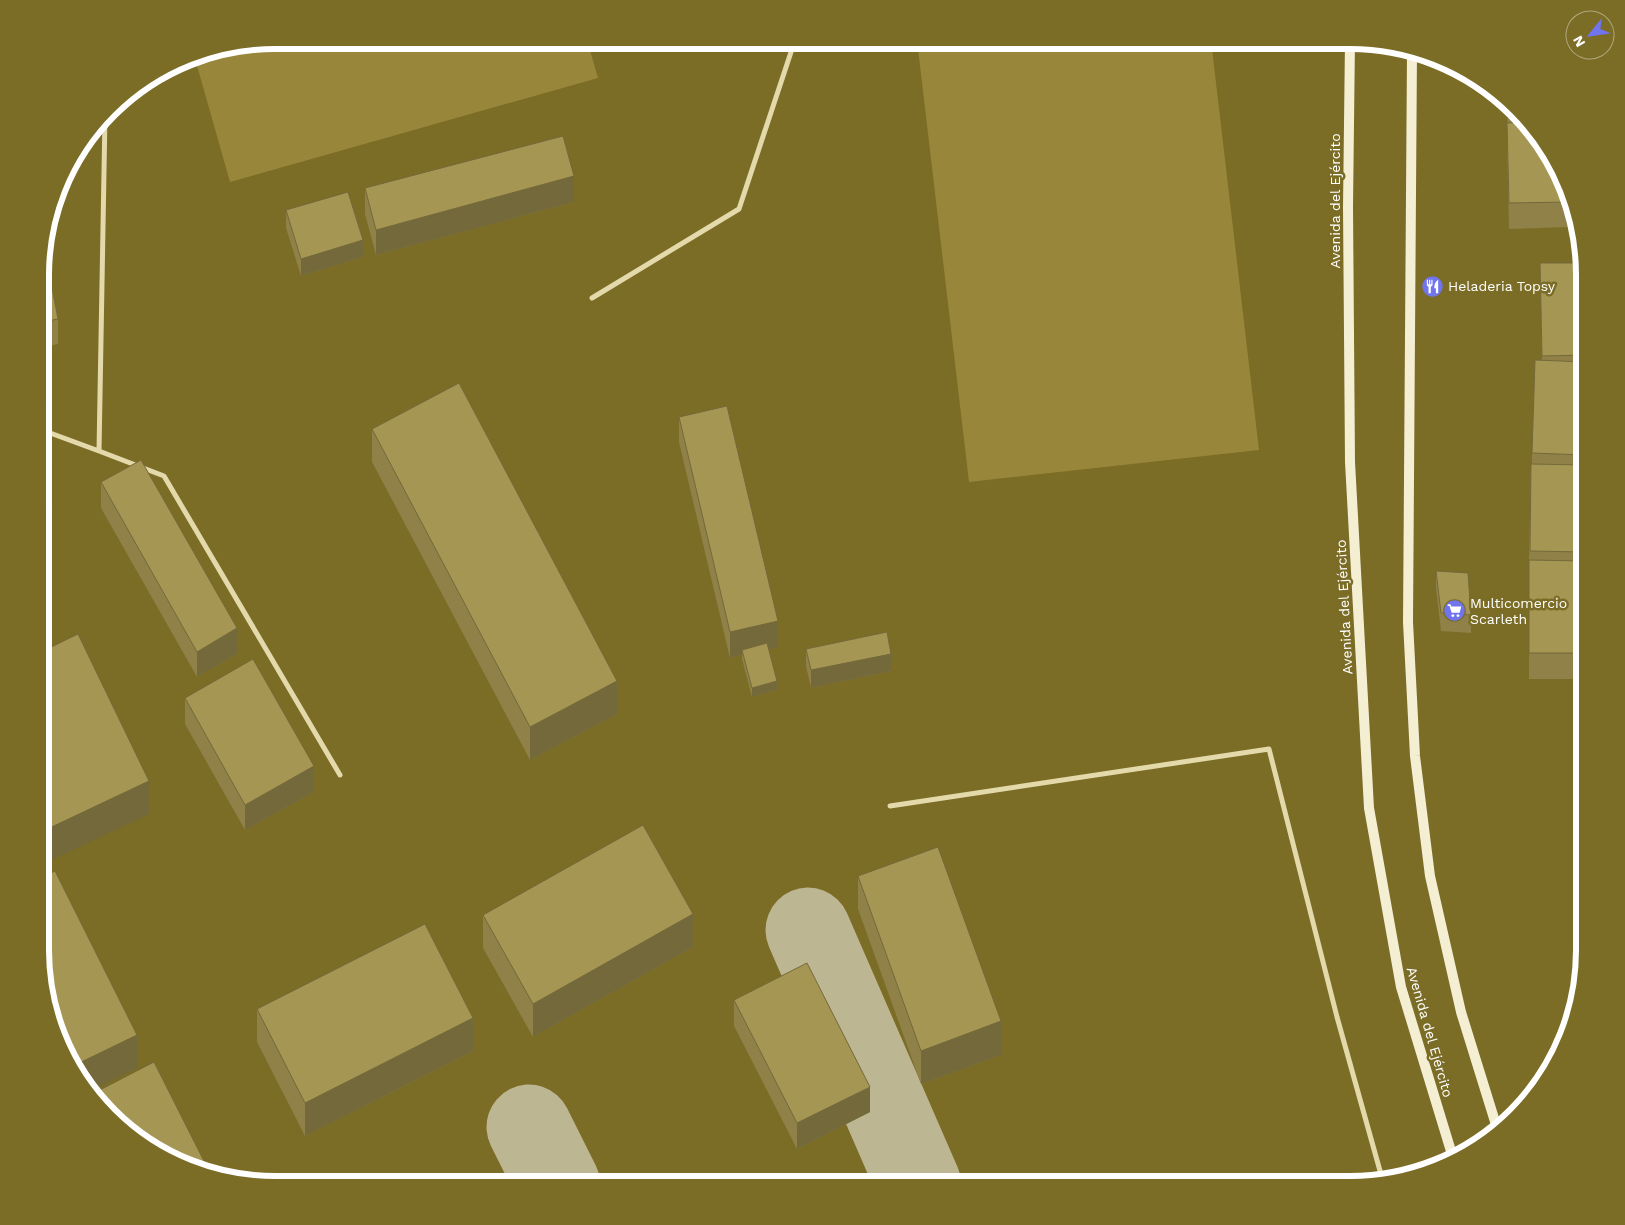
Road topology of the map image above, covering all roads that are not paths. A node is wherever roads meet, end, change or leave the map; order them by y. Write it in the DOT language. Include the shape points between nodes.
graph roads {
  1 [pos="792,49"];
  2 [pos="1350,49"];
  3 [pos="1412,57"];
  4 [pos="105,126"];
  5 [pos="592,298"];
  6 [pos="49,433"];
  7 [pos="100,451"];
  8 [pos="340,775"];
  9 [pos="890,806"];
  10 [pos="1496,1123"];
  11 [pos="1451,1152"];
  12 [pos="1381,1174"];
  1 -- 5 [label="street" via="738,209"];
  2 -- 11 [label="main road, Avenida del Ejército" via="1350,462 1369,808 1401,987"];
  3 -- 10 [label="main road" via="1408,622 1415,756 1432,886 1461,1012"];
  4 -- 7 [label="street"];
  6 -- 7 [label="street"];
  7 -- 8 [label="street" via="164,476"];
  9 -- 12 [label="street" via="1269,749"];
}
